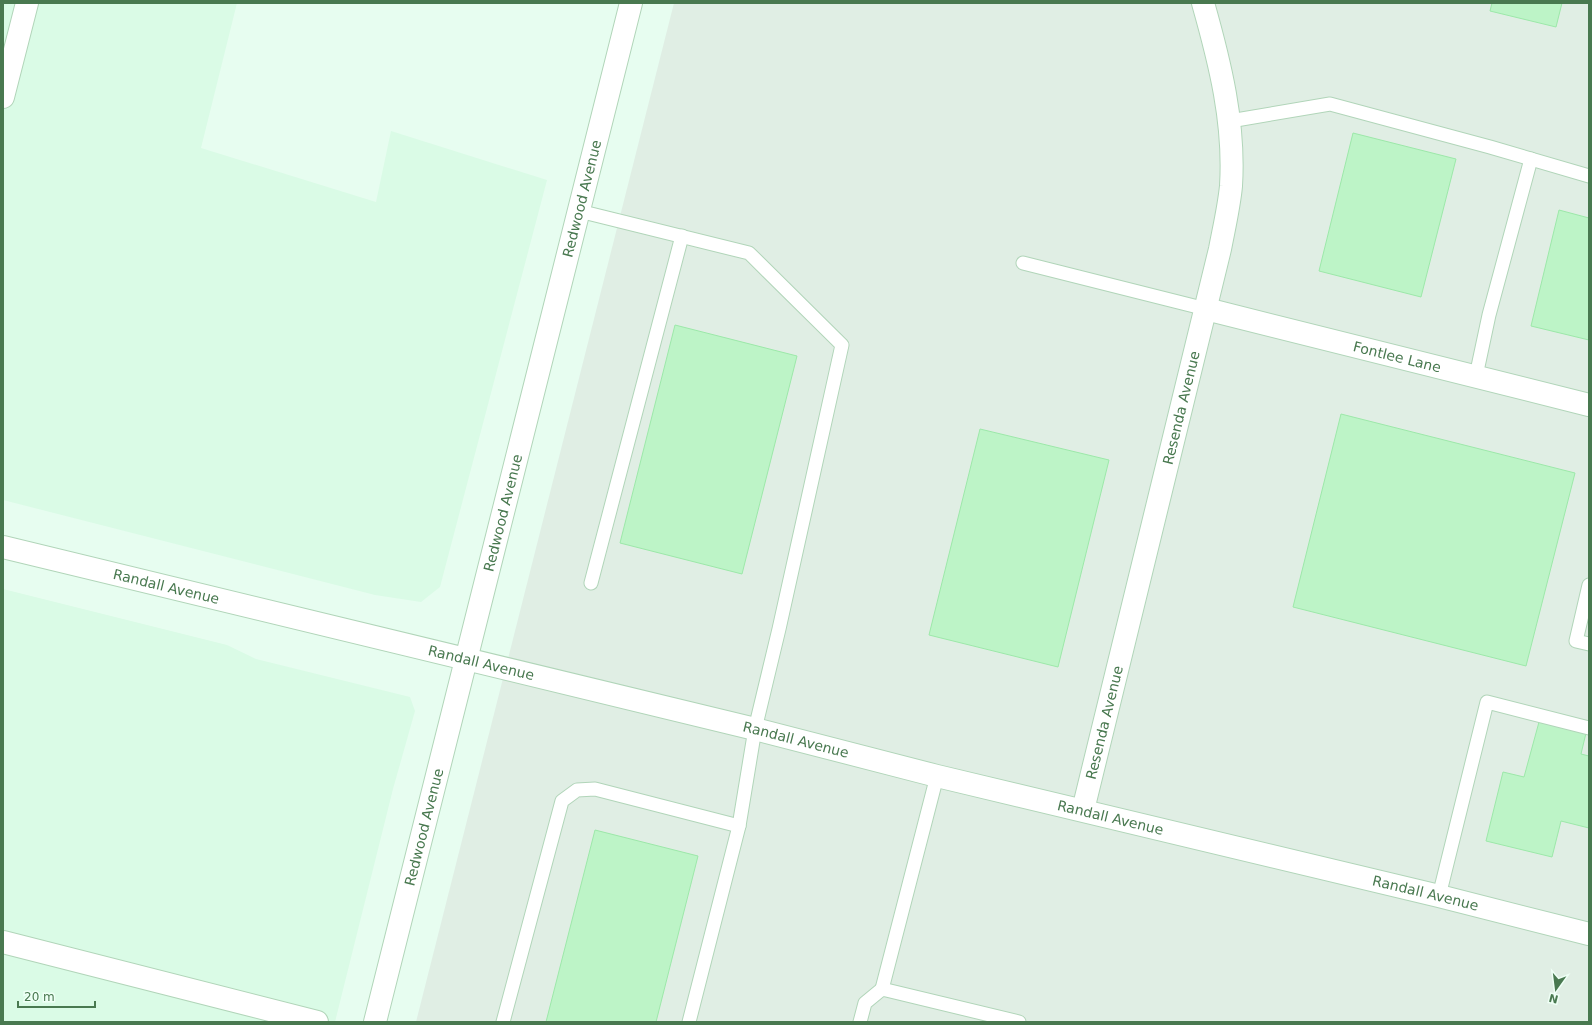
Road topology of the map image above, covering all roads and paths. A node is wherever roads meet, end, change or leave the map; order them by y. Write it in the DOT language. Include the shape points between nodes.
graph roads {
  1 [pos="27,3"];
  2 [pos="631,3"];
  3 [pos="1203,3"];
  4 [pos="3,98"];
  5 [pos="1230,121"];
  6 [pos="1530,160"];
  7 [pos="1589,176"];
  8 [pos="579,211"];
  9 [pos="682,236"];
  10 [pos="1023,263"];
  11 [pos="1206,309"];
  12 [pos="1476,376"];
  13 [pos="1589,405"];
  14 [pos="3,547"];
  15 [pos="591,583"];
  16 [pos="1589,585"];
  17 [pos="1589,644"];
  18 [pos="467,659"];
  19 [pos="1589,728"];
  20 [pos="755,729"];
  21 [pos="937,776"];
  22 [pos="1083,810"];
  23 [pos="739,826"];
  24 [pos="1439,896"];
  25 [pos="1589,934"];
  26 [pos="3,942"];
  27 [pos="882,989"];
  28 [pos="317,1022"];
  29 [pos="375,1022"];
  30 [pos="502,1022"];
  31 [pos="689,1022"];
  32 [pos="860,1022"];
  33 [pos="1019,1022"];
  1 -- 4 [label="street"];
  2 -- 8 [label="street, Redwood Avenue"];
  3 -- 5 [label="street, Resenda Avenue"];
  5 -- 6 [label="lane" via="1330,104"];
  5 -- 11 [label="street, Resenda Avenue" via="1231,187"];
  6 -- 7 [label="lane"];
  6 -- 12 [label="lane" via="1489,315"];
  8 -- 9 [label="lane"];
  8 -- 18 [label="street, Redwood Avenue"];
  9 -- 15 [label="lane"];
  9 -- 20 [label="lane" via="749,253 842,345"];
  10 -- 11 [label="lane"];
  11 -- 12 [label="street, Fontlee Lane"];
  11 -- 22 [label="street, Resenda Avenue"];
  12 -- 13 [label="street, Fontlee Lane"];
  14 -- 18 [label="street, Randall Avenue"];
  16 -- 17 [label="lane" via="1576,641"];
  18 -- 20 [label="street, Randall Avenue"];
  18 -- 29 [label="street, Redwood Avenue"];
  19 -- 24 [label="lane" via="1488,702"];
  20 -- 21 [label="street, Randall Avenue"];
  20 -- 23 [label="lane"];
  21 -- 22 [label="street, Randall Avenue"];
  21 -- 27 [label="lane"];
  22 -- 24 [label="street, Randall Avenue"];
  23 -- 30 [label="lane" via="595,789 577,790 562,801"];
  23 -- 31 [label="lane"];
  24 -- 25 [label="street, Randall Avenue"];
  26 -- 28 [label="street"];
  27 -- 32 [label="lane" via="865,1003"];
  27 -- 33 [label="lane"];
}
